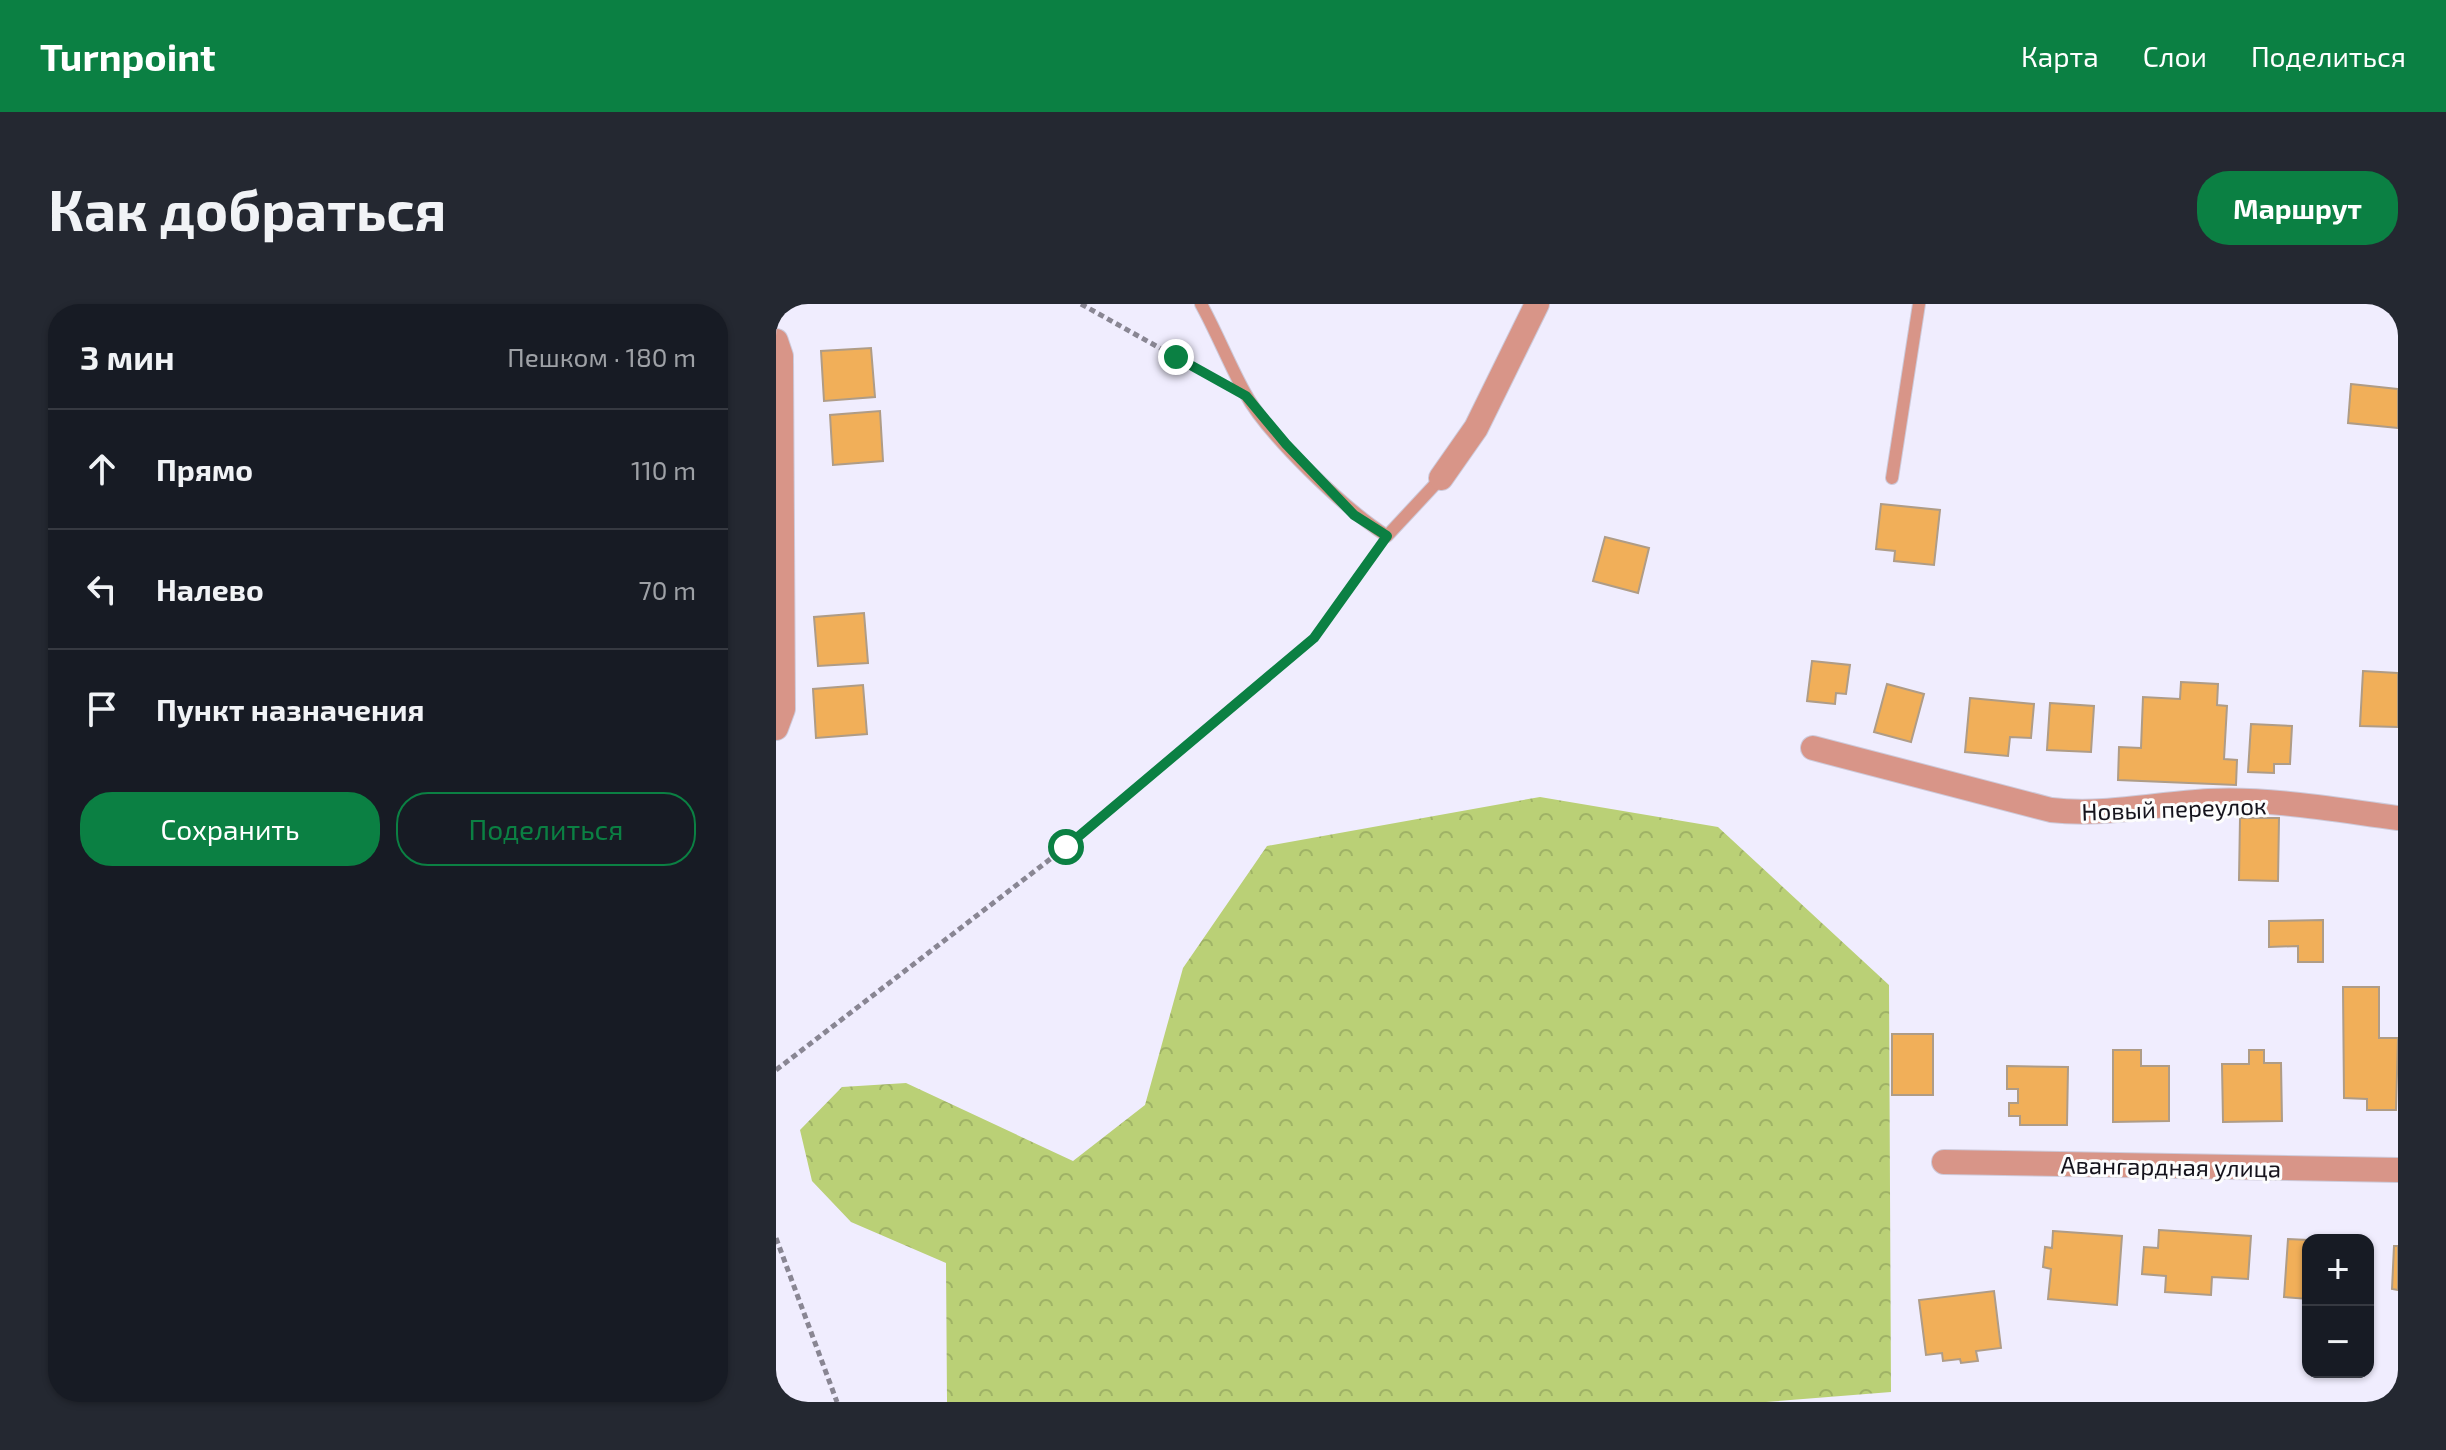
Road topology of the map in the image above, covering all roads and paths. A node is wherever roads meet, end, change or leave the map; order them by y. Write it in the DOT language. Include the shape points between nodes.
graph roads {
  1 [pos="1081,304"];
  2 [pos="1201,304"];
  3 [pos="1537,304"];
  4 [pos="1919,304"];
  5 [pos="776,341"];
  6 [pos="1246,396"];
  7 [pos="1441,478"];
  8 [pos="1892,478"];
  9 [pos="1387,536"];
  10 [pos="776,728"];
  11 [pos="1813,748"];
  12 [pos="2398,818"];
  13 [pos="776,1070"];
  14 [pos="1944,1162"];
  15 [pos="2398,1170"];
  16 [pos="776,1238"];
  17 [pos="837,1402"];
  1 -- 6 [label="path"];
  2 -- 6 [label="lane"];
  3 -- 7 [label="street" via="1476,428"];
  4 -- 8 [label="lane"];
  5 -- 10 [label="street" via="781,356 783,709"];
  6 -- 9 [label="lane" via="1354,515"];
  7 -- 9 [label="lane"];
  9 -- 13 [label="path" via="1314,638 1066,847"];
  11 -- 12 [label="street, Новый переулок" via="2051,810 2086,814 2211,801"];
  14 -- 15 [label="street, Авангардная улица"];
  16 -- 17 [label="path"];
}
